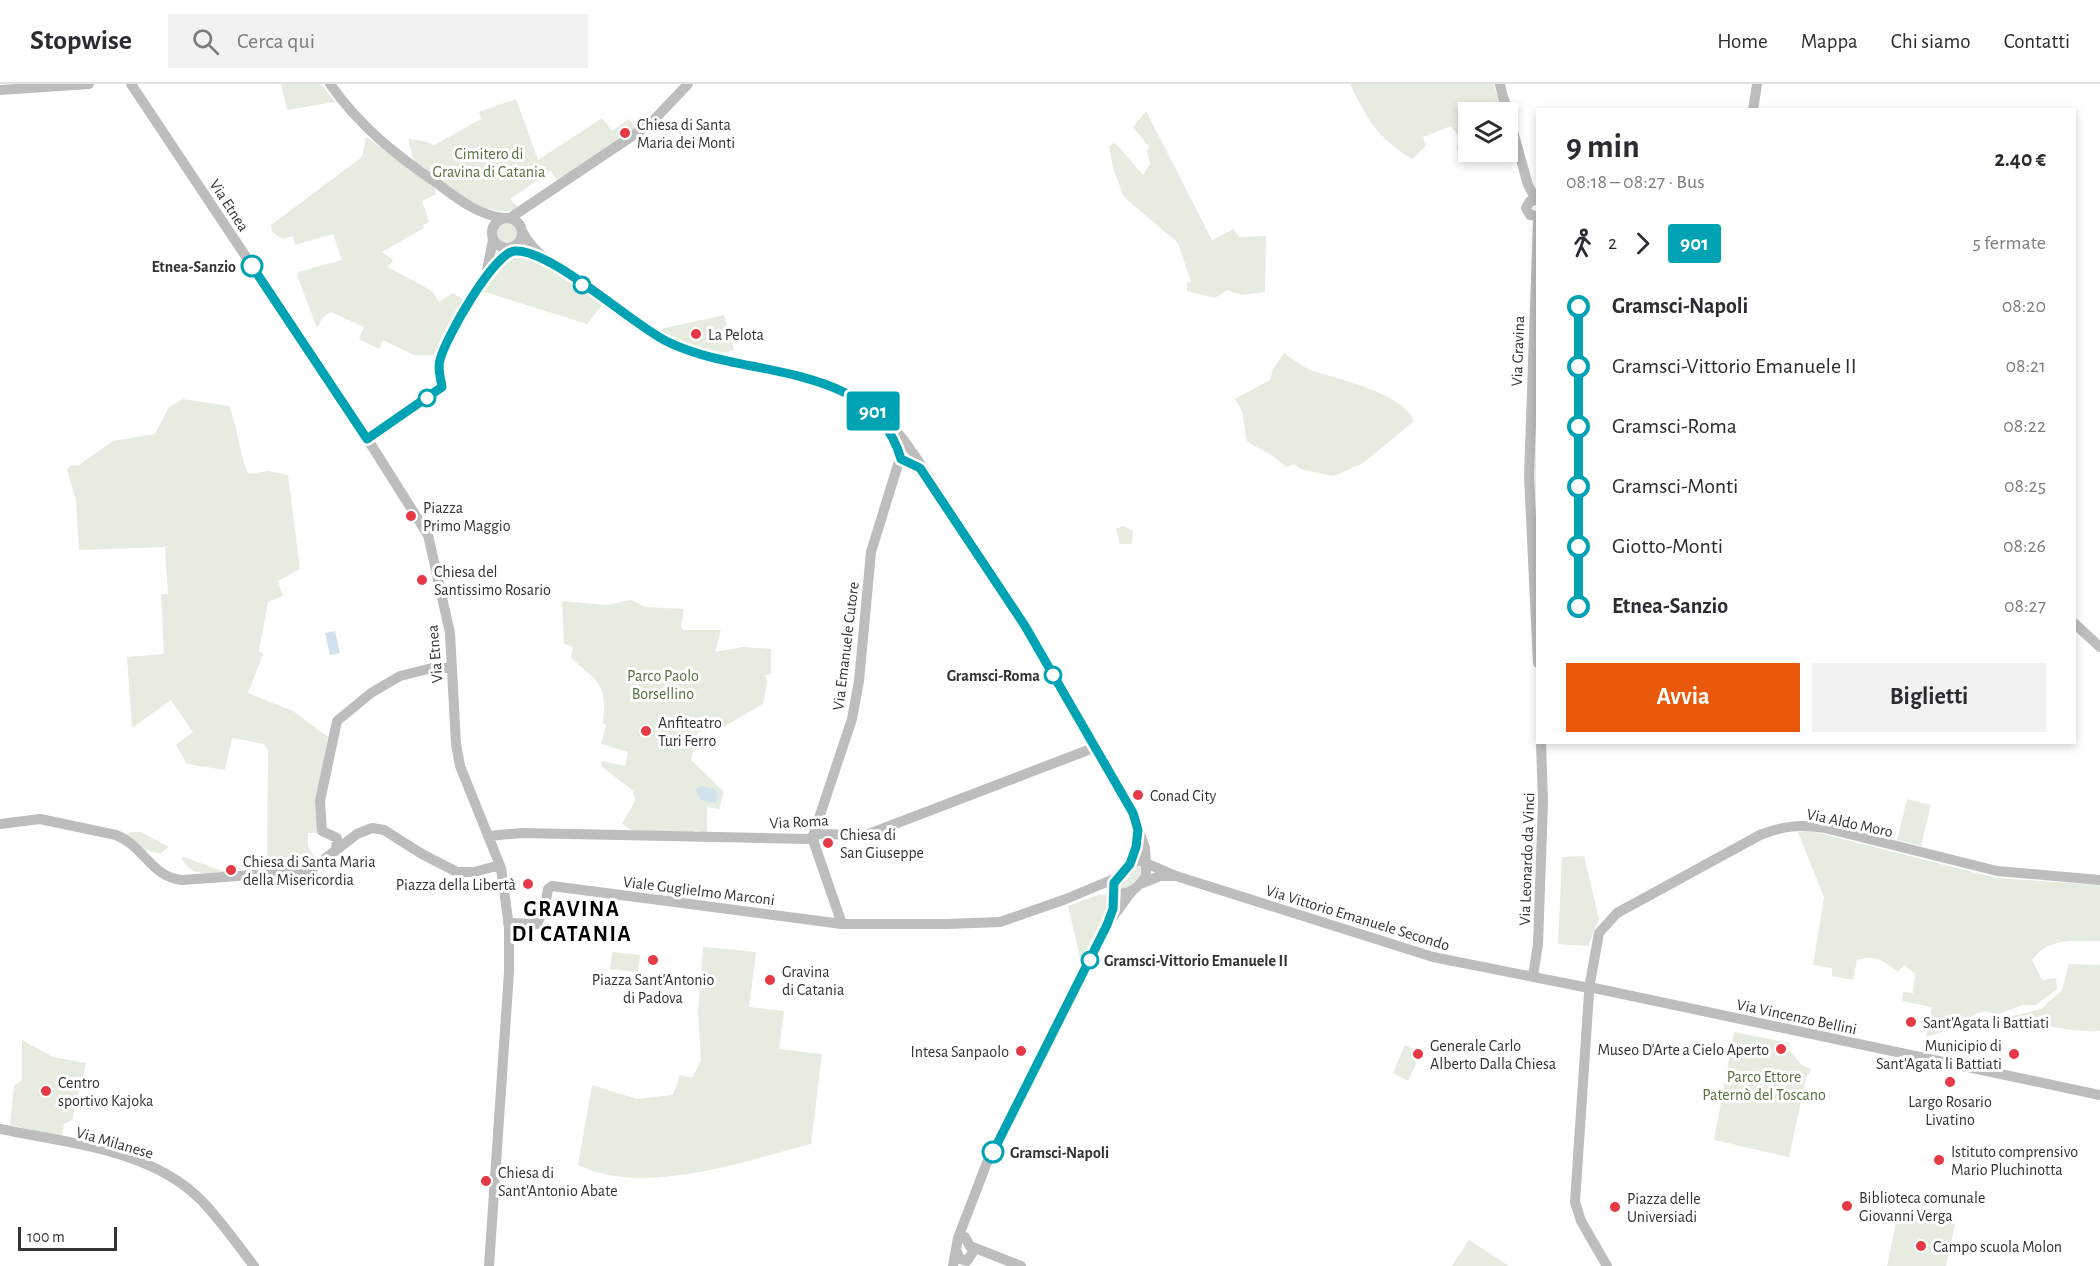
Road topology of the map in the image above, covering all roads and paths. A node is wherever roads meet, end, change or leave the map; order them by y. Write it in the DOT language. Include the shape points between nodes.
graph roads {
  1 [pos="89,84"];
  2 [pos="131,84"];
  3 [pos="330,84"];
  4 [pos="688,84"];
  5 [pos="1500,84"];
  6 [pos="1757,84"];
  7 [pos="0,90"];
  8 [pos="1504,99"];
  9 [pos="1504,102"];
  10 [pos="1754,108"];
  11 [pos="1518,152"];
  12 [pos="1534,201"];
  13 [pos="466,204"];
  14 [pos="530,204"];
  15 [pos="507,218"];
  16 [pos="1536,220"];
  17 [pos="522,230"];
  18 [pos="493,238"];
  19 [pos="512,250"];
  20 [pos="550,263"];
  21 [pos="484,276"];
  22 [pos="367,439"];
  23 [pos="906,456"];
  24 [pos="1536,621"];
  25 [pos="2076,626"];
  26 [pos="2100,647"];
  27 [pos="451,668"];
  28 [pos="1541,744"];
  29 [pos="1096,747"];
  30 [pos="0,824"];
  31 [pos="1138,830"];
  32 [pos="357,834"];
  33 [pos="334,836"];
  34 [pos="488,836"];
  35 [pos="814,836"];
  36 [pos="336,851"];
  37 [pos="1148,861"];
  38 [pos="1130,864"];
  39 [pos="500,865"];
  40 [pos="1176,876"];
  41 [pos="1116,878"];
  42 [pos="2100,880"];
  43 [pos="1136,887"];
  44 [pos="1114,891"];
  45 [pos="1086,892"];
  46 [pos="508,923"];
  47 [pos="842,924"];
  48 [pos="1107,925"];
  49 [pos="1533,976"];
  50 [pos="1589,988"];
  51 [pos="2100,1095"];
  52 [pos="0,1129"];
  53 [pos="965,1241"];
  54 [pos="957,1252"];
  55 [pos="1003,1260"];
  56 [pos="967,1262"];
  57 [pos="254,1266"];
  58 [pos="489,1266"];
  59 [pos="953,1266"];
  60 [pos="1021,1266"];
  61 [pos="1607,1266"];
  1 -- 7 [label="main road"];
  2 -- 22 [label="main road, Via Etnea"];
  3 -- 13 [label="main road" via="355,118 388,148"];
  4 -- 14 [label="main road" via="650,124"];
  5 -- 8 [label="main road"];
  6 -- 10 [label="main road"];
  8 -- 9 [label="main road"];
  8 -- 12 [label="main road"];
  11 -- 12 [label="main road"];
  12 -- 16 [label="main road, Via Gravina" via="1527,210"];
  13 -- 15 [label="main road" via="489,216"];
  13 -- 18 [label="main road"];
  14 -- 15 [label="main road"];
  14 -- 17 [label="main road"];
  15 -- 17 [label="main road"];
  15 -- 18 [label="main road" via="495,224"];
  16 -- 24 [label="main road, Via Gravina" via="1529,476"];
  17 -- 19 [label="main road"];
  17 -- 20 [label="main road" via="529,244"];
  18 -- 19 [label="main road" via="500,247"];
  18 -- 21 [label="main road"];
  19 -- 20 [label="main road"];
  19 -- 21 [label="main road"];
  20 -- 23 [label="main road" via="675,345 821,383 852,397 893,427"];
  21 -- 22 [label="main road" via="440,358 442,387"];
  22 -- 27 [label="main road, Via Etnea" via="410,504 431,545 450,633"];
  23 -- 29 [label="main road" via="920,468 1025,626"];
  23 -- 35 [label="main road, Via Emanuele Cutore" via="871,552 852,719"];
  25 -- 26 [label="main road"];
  27 -- 33 [label="main road" via="400,676 371,693 337,721 320,801 322,831"];
  27 -- 34 [label="main road, Via Etnea" via="460,766"];
  28 -- 49 [label="main road, Via Leonardo da Vinci" via="1544,801"];
  29 -- 31 [label="main road" via="1133,813"];
  29 -- 35 [label="main road, Via Roma" via="870,834"];
  30 -- 36 [label="main road" via="40,819 116,836 137,848 158,872 174,879 302,872 315,869"];
  31 -- 37 [label="main road"];
  31 -- 38 [label="main road"];
  32 -- 33 [label="main road"];
  32 -- 36 [label="main road"];
  32 -- 39 [label="main road" via="372,828 384,830 457,872"];
  33 -- 36 [label="main road" via="338,841"];
  34 -- 35 [label="main road, Via Roma"];
  34 -- 39 [label="main road, Via Etnea"];
  35 -- 47 [label="main road"];
  37 -- 38 [label="main road"];
  37 -- 40 [label="main road, Via Vittorio Emanuele Secondo"];
  37 -- 43 [label="main road" via="1148,873"];
  38 -- 41 [label="main road"];
  39 -- 46 [label="main road, Via Etnea"];
  40 -- 43 [label="main road, Via Vittorio Emanuele Secondo" via="1160,876"];
  40 -- 49 [label="main road, Via Vittorio Emanuele Secondo" via="1442,959"];
  41 -- 44 [label="main road"];
  41 -- 45 [label="main road"];
  42 -- 50 [label="main road, Via Aldo Moro" via="1997,871 1825,828 1783,827 1760,835 1617,913 1599,933"];
  43 -- 44 [label="main road, Via Vittorio Emanuele Secondo" via="1120,895"];
  43 -- 48 [label="main road"];
  44 -- 45 [label="main road, Via Vittorio Emanuele Secondo"];
  44 -- 48 [label="main road"];
  45 -- 47 [label="main road" via="999,922"];
  46 -- 47 [label="main road, Viale Guglielmo Marconi" via="537,924 552,886"];
  46 -- 58 [label="main road, Via Etnea" via="509,984"];
  48 -- 53 [label="main road" via="993,1152 968,1212"];
  49 -- 50 [label="main road, Via Vincenzo Bellini"];
  50 -- 51 [label="main road, Via Vincenzo Bellini"];
  50 -- 61 [label="main road, Via Aldo Moro" via="1575,1202 1581,1221"];
  52 -- 57 [label="main road, Via Milanese" via="113,1153 172,1178 201,1199"];
  53 -- 54 [label="main road"];
  53 -- 55 [label="main road"];
  53 -- 56 [label="main road" via="973,1252"];
  54 -- 56 [label="main road"];
  54 -- 59 [label="main road"];
  55 -- 56 [label="main road"];
  55 -- 60 [label="main road"];
}
